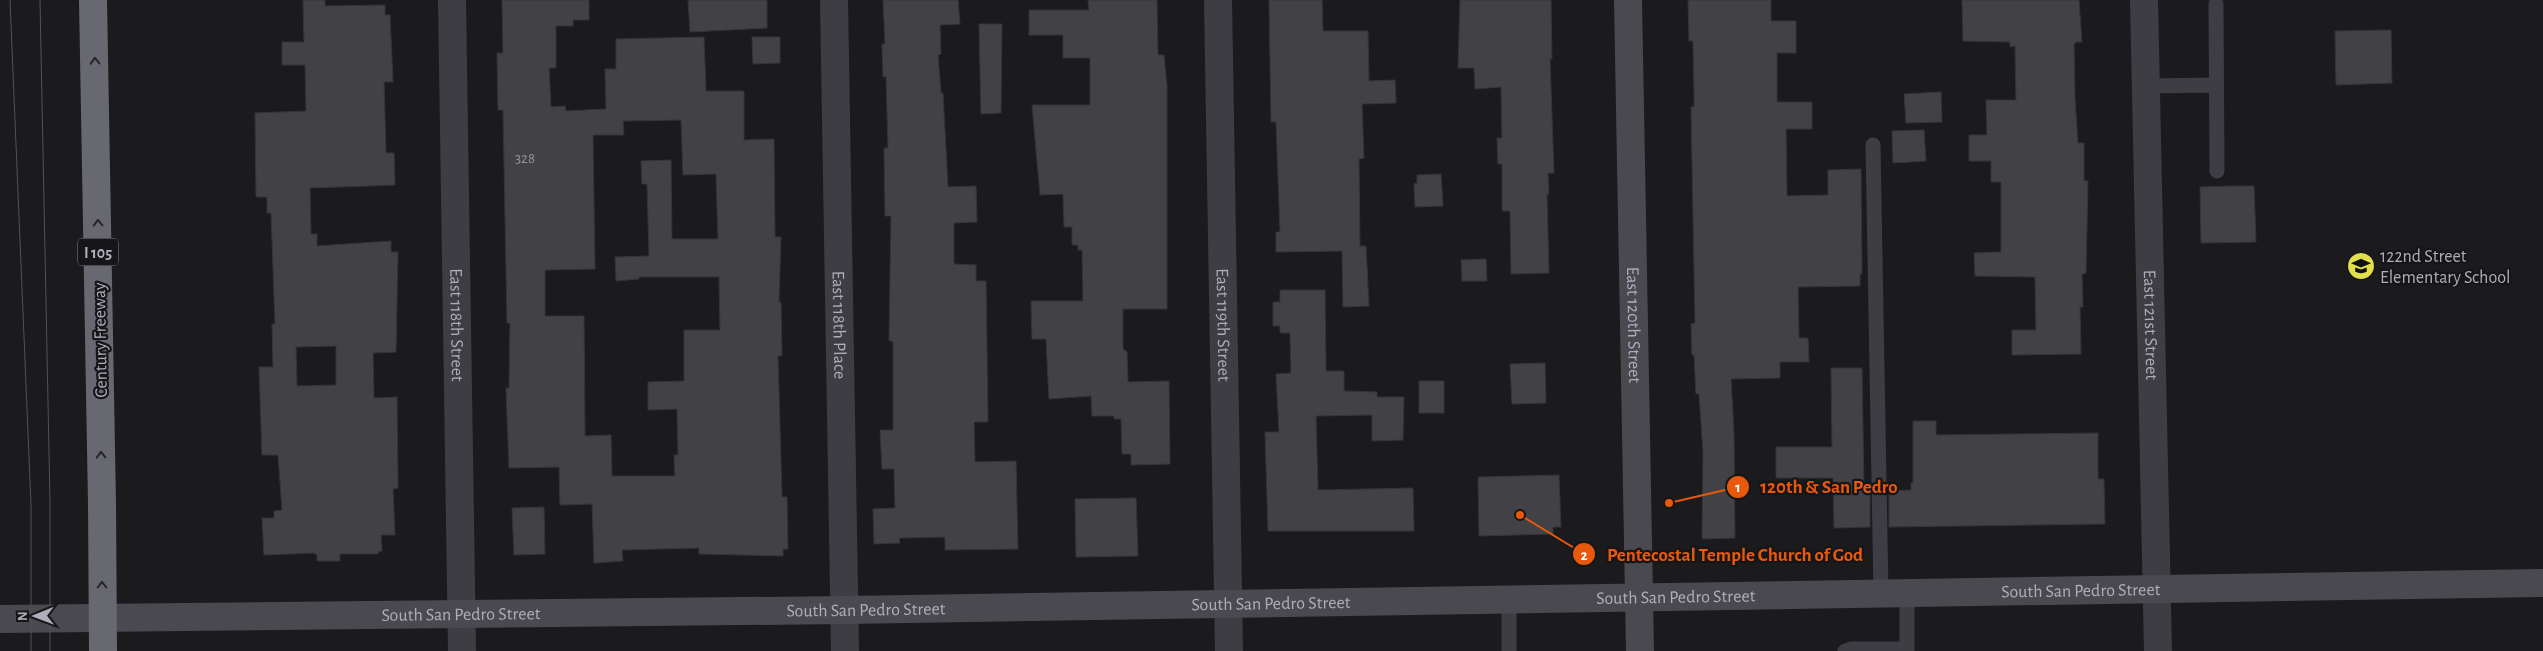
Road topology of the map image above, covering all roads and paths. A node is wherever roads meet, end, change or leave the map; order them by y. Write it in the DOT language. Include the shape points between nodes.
graph roads {
  1 [pos="94,0"];
  2 [pos="452,0"];
  3 [pos="834,0"];
  4 [pos="1218,0"];
  5 [pos="1628,0"];
  6 [pos="2144,0"];
  7 [pos="2216,4"];
  8 [pos="2216,85"];
  9 [pos="2146,86"];
  10 [pos="1873,145"];
  11 [pos="2217,171"];
  12 [pos="2543,583"];
  13 [pos="2158,588"];
  14 [pos="1908,592"];
  15 [pos="1881,593"];
  16 [pos="1640,596"];
  17 [pos="1509,598"];
  18 [pos="1228,603"];
  19 [pos="845,610"];
  20 [pos="461,612"];
  21 [pos="0,618"];
  22 [pos="1907,650"];
  23 [pos="102,651"];
  24 [pos="462,651"];
  25 [pos="845,651"];
  26 [pos="1229,651"];
  27 [pos="1509,651"];
  28 [pos="1640,651"];
  29 [pos="1845,651"];
  30 [pos="2158,651"];
  23 -- 1 [label="highway, Century Freeway / I 105, one-way, bridge"];
  2 -- 20 [label="street, East 118th Street"];
  3 -- 19 [label="street, East 118th Place"];
  4 -- 18 [label="street, East 119th Street"];
  5 -- 16 [label="street, East 120th Street"];
  6 -- 9 [label="street, East 121st Street"];
  7 -- 8 [label="lane"];
  8 -- 9 [label="lane"];
  8 -- 11 [label="lane"];
  9 -- 13 [label="street, East 121st Street"];
  10 -- 15 [label="lane"];
  12 -- 13 [label="street, South San Pedro Street"];
  13 -- 14 [label="street, South San Pedro Street"];
  13 -- 30 [label="street, East 121st Street"];
  14 -- 15 [label="street, South San Pedro Street"];
  14 -- 22 [label="lane"];
  15 -- 16 [label="street, South San Pedro Street"];
  16 -- 17 [label="street, South San Pedro Street"];
  16 -- 28 [label="street, East 120th Street"];
  17 -- 18 [label="street, South San Pedro Street"];
  17 -- 27 [label="lane"];
  18 -- 19 [label="street, South San Pedro Street"];
  18 -- 26 [label="street, East 119th Street"];
  19 -- 20 [label="street, South San Pedro Street"];
  19 -- 25 [label="street, East 118th Place"];
  20 -- 21 [label="street, South San Pedro Street"];
  20 -- 24 [label="street, East 118th Street"];
  22 -- 29 [label="lane"];
}
